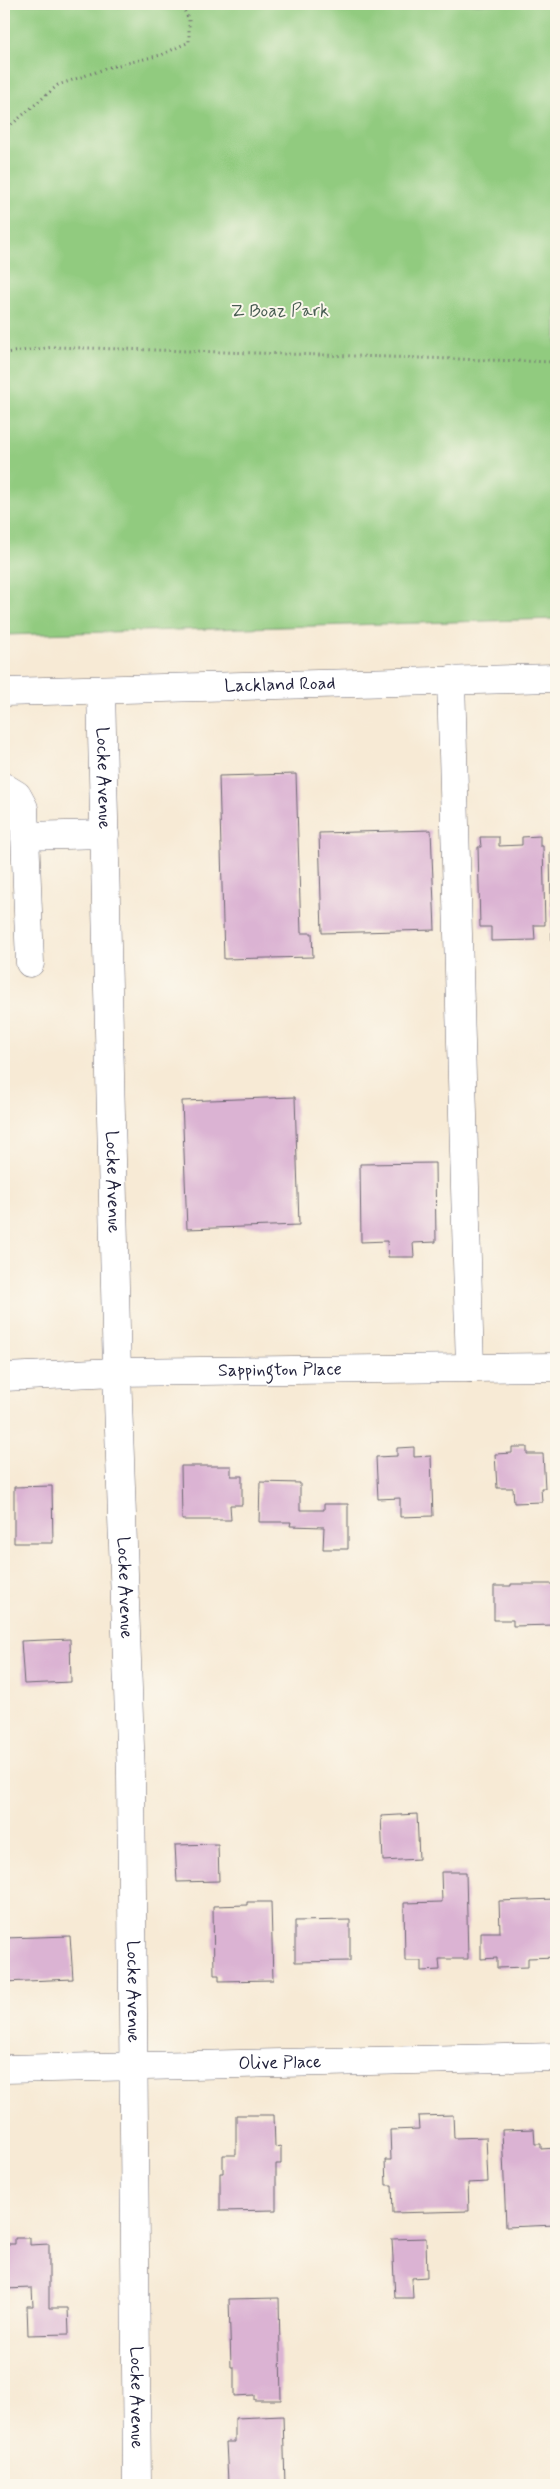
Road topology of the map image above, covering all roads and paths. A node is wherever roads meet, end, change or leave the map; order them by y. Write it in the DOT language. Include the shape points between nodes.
graph roads {
  1 [pos="181,4"];
  2 [pos="4,131"];
  3 [pos="4,353"];
  4 [pos="556,362"];
  5 [pos="556,678"];
  6 [pos="451,680"];
  7 [pos="101,690"];
  8 [pos="4,692"];
  9 [pos="4,787"];
  10 [pos="105,834"];
  11 [pos="25,836"];
  12 [pos="30,963"];
  13 [pos="556,1367"];
  14 [pos="470,1368"];
  15 [pos="117,1372"];
  16 [pos="4,1376"];
  17 [pos="556,2057"];
  18 [pos="133,2068"];
  19 [pos="4,2069"];
  20 [pos="137,2485"];
  1 -- 2 [label="path" via="189,20 189,42 161,55 110,67 58,85"];
  3 -- 4 [label="path" via="54,346"];
  5 -- 6 [label="street, Lackland Road"];
  6 -- 7 [label="street, Lackland Road"];
  6 -- 14 [label="street"];
  7 -- 8 [label="street, Lackland Road"];
  7 -- 10 [label="street, Locke Avenue"];
  9 -- 11 [label="street" via="17,795 24,808"];
  10 -- 11 [label="street"];
  10 -- 15 [label="street, Locke Avenue"];
  11 -- 12 [label="street"];
  13 -- 14 [label="street, Sappington Place"];
  14 -- 15 [label="street, Sappington Place"];
  15 -- 16 [label="street, Sappington Place"];
  15 -- 18 [label="street, Locke Avenue" via="131,1775"];
  17 -- 18 [label="street, Olive Place"];
  18 -- 19 [label="street, Olive Place"];
  18 -- 20 [label="street, Locke Avenue"];
}
